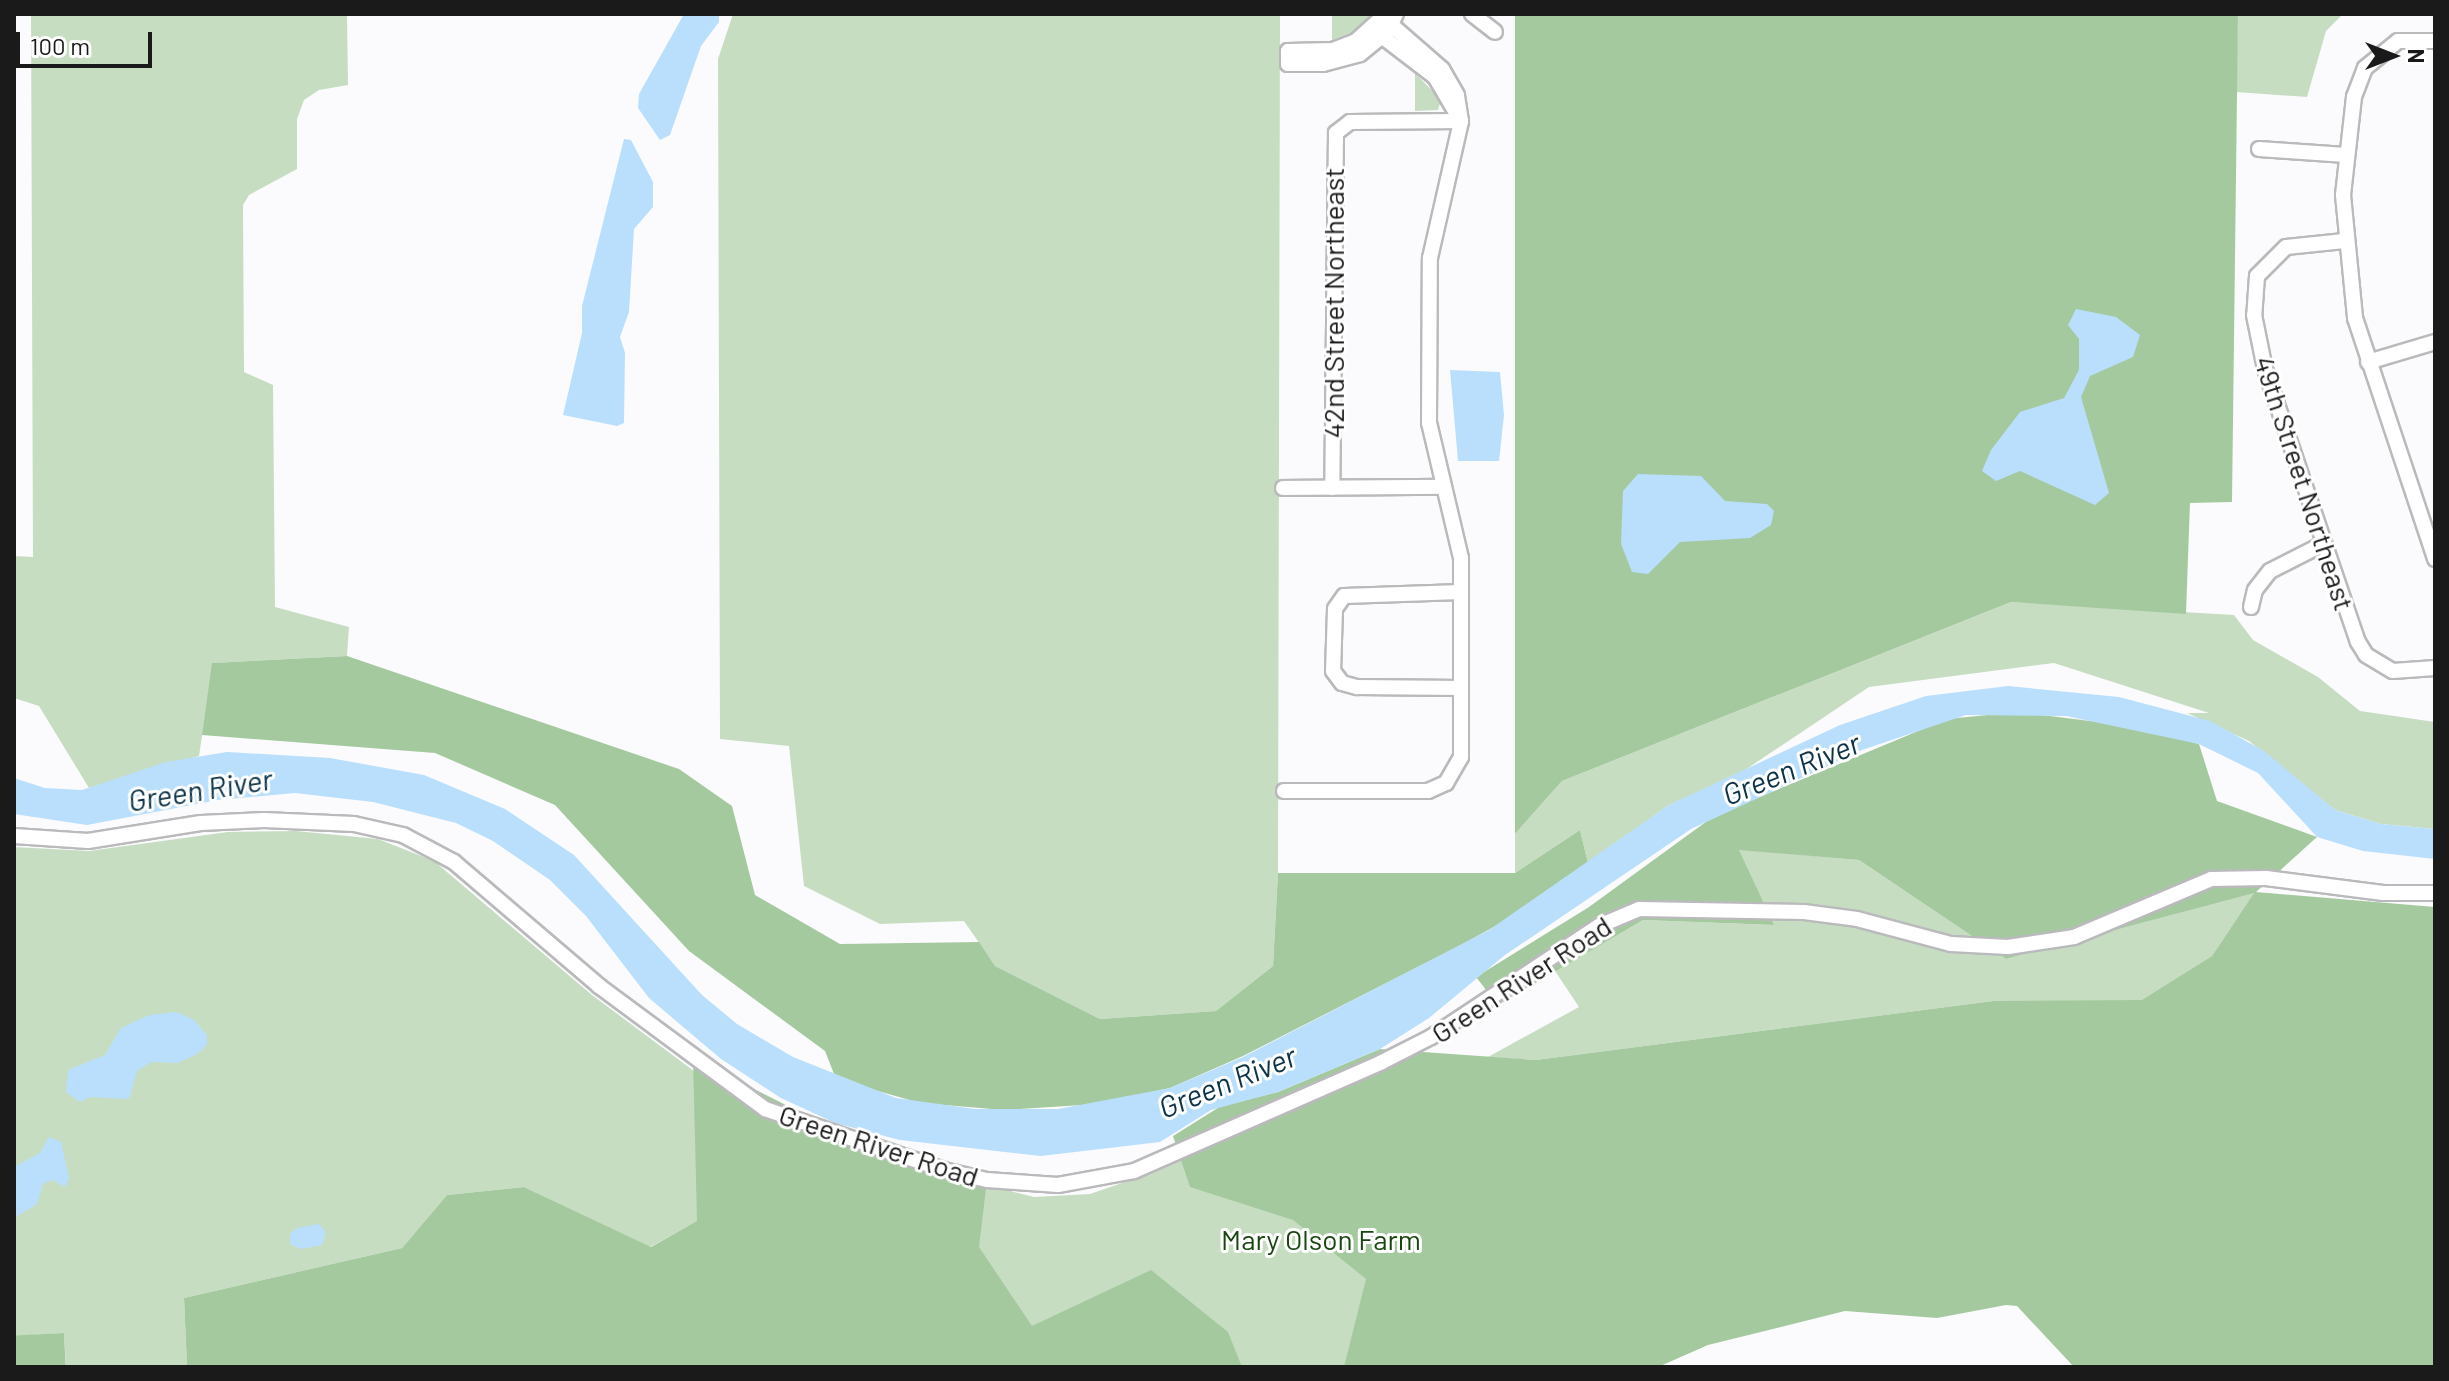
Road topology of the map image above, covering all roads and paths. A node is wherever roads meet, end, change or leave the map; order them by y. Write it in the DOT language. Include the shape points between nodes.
graph roads {
  1 [pos="1472,14"];
  2 [pos="1383,23"];
  3 [pos="1495,32"];
  4 [pos="2435,41"];
  5 [pos="1461,121"];
  6 [pos="2259,149"];
  7 [pos="2346,155"];
  8 [pos="2344,241"];
  9 [pos="2435,342"];
  10 [pos="2368,362"];
  11 [pos="1444,487"];
  12 [pos="1283,488"];
  13 [pos="1332,488"];
  14 [pos="2323,544"];
  15 [pos="2435,559"];
  16 [pos="1461,592"];
  17 [pos="2251,607"];
  18 [pos="2435,668"];
  19 [pos="1461,688"];
  20 [pos="1284,791"];
  21 [pos="14,836"];
  22 [pos="2435,893"];
  1 -- 3 [label="street"];
  2 -- 2 [label="street" via="1333,50 1288,51 1288,64 1350,58"];
  2 -- 5 [label="street" via="1435,77"];
  4 -- 7 [label="street" via="2398,41 2376,55 2358,82"];
  5 -- 11 [label="street" via="1430,258 1429,423"];
  5 -- 13 [label="street, 42nd Street Northeast" via="1345,123 1334,142"];
  6 -- 7 [label="street"];
  7 -- 8 [label="street"];
  8 -- 10 [label="street" via="2355,318"];
  8 -- 14 [label="street, 49th Street Northeast" via="2286,247 2257,276 2254,315 2265,369"];
  9 -- 10 [label="street"];
  10 -- 15 [label="street"];
  11 -- 13 [label="street"];
  11 -- 16 [label="street" via="1459,537"];
  12 -- 13 [label="street"];
  14 -- 17 [label="street" via="2270,571 2255,590"];
  14 -- 18 [label="street, 49th Street Northeast" via="2366,655 2393,671"];
  16 -- 19 [label="street"];
  16 -- 19 [label="street" via="1354,592 1336,604 1337,678 1357,687"];
  19 -- 20 [label="street" via="1461,757 1454,774 1428,791"];
  21 -- 22 [label="street, Green River Road" via="88,841 201,823 264,820 354,824 403,835 454,862 693,1058 765,1109 895,1155 987,1180 1088,1183 1134,1171 1412,1048 1599,926 1639,909 1830,915 1951,944 2008,947 2074,937 2211,879 2266,878 2383,893"];
}
